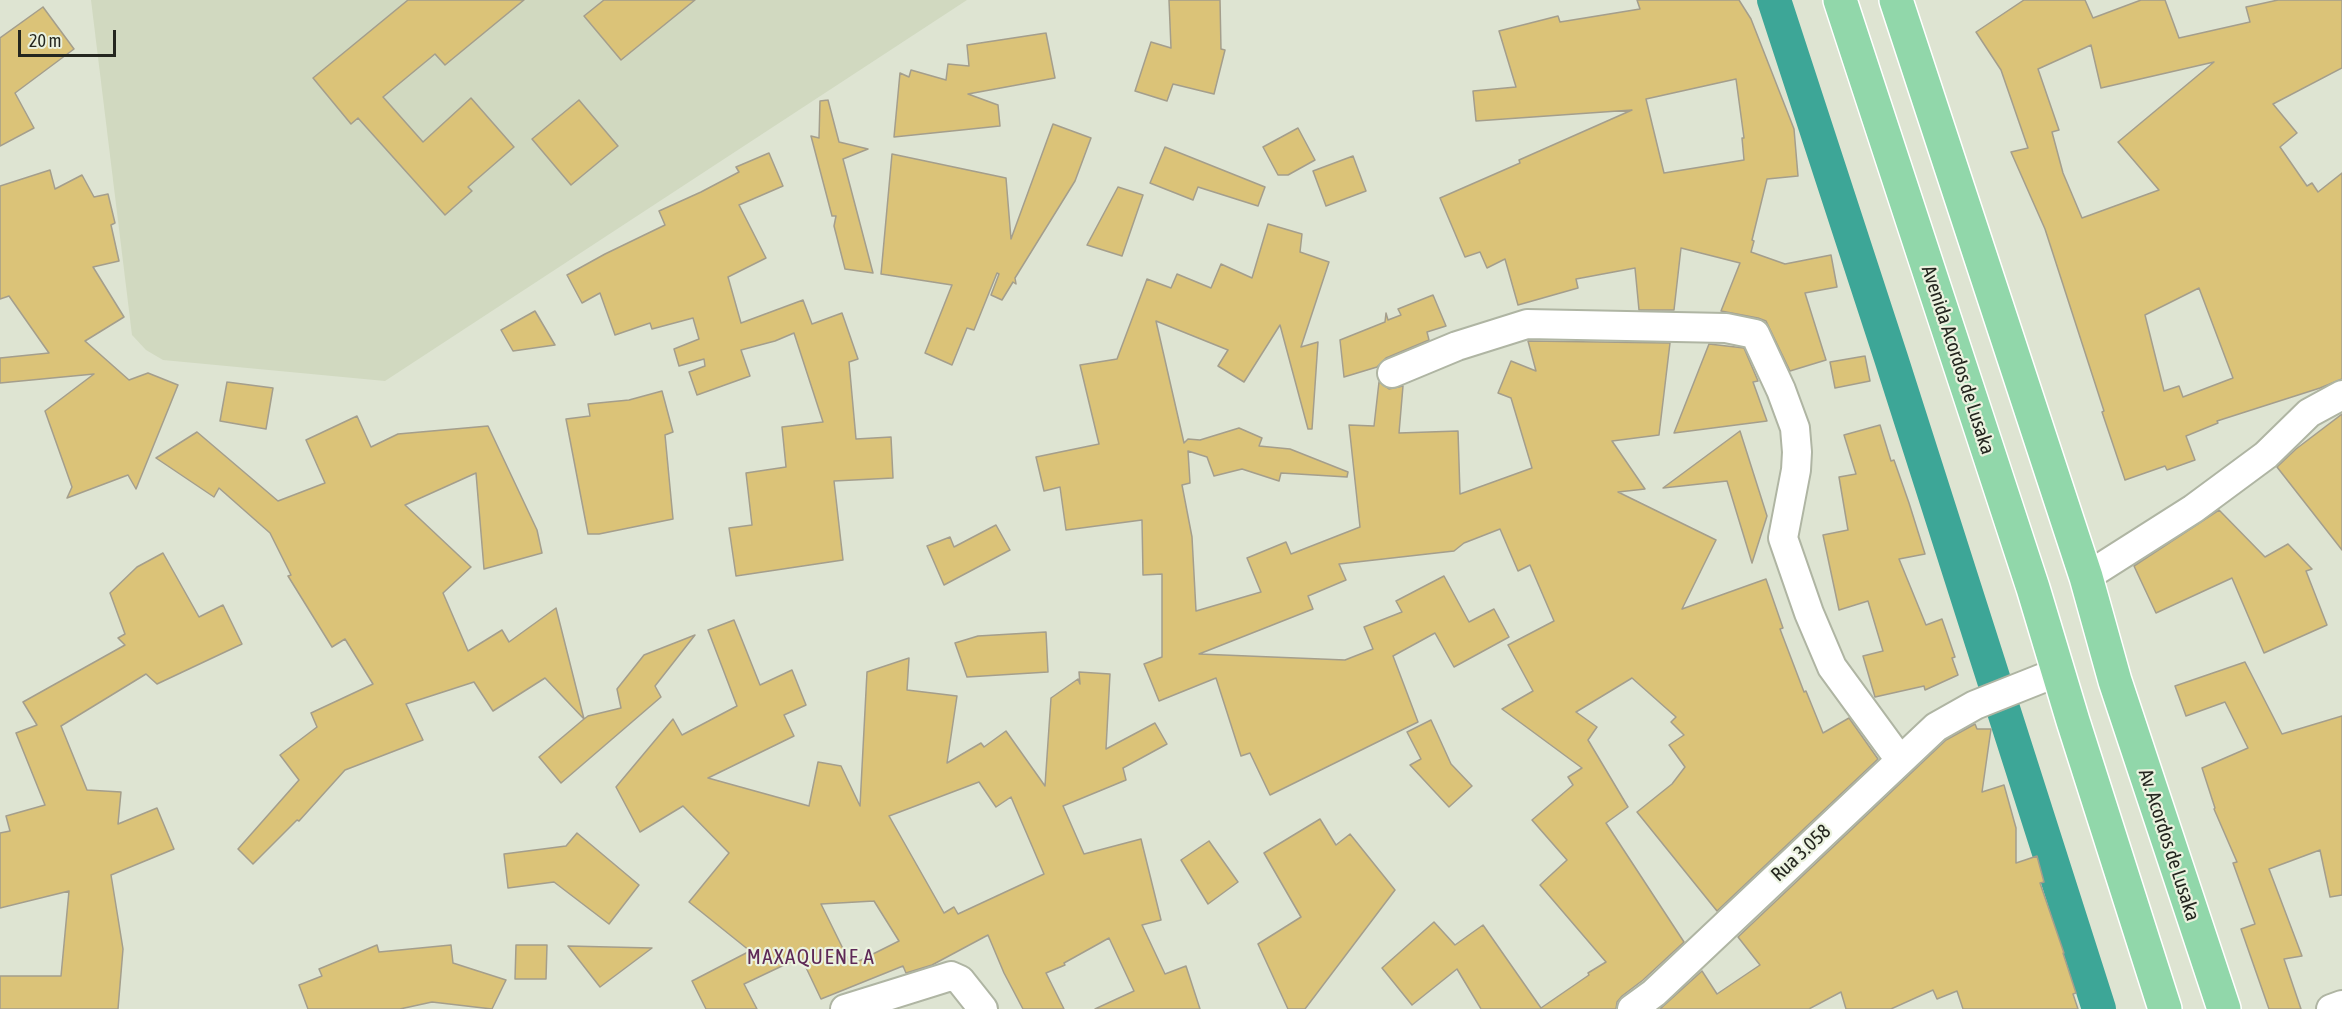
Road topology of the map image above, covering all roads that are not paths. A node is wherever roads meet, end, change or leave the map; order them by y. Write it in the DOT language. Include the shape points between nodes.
graph roads {
  1 [pos="1840,0"];
  2 [pos="1896,0"];
  3 [pos="1392,373"];
  4 [pos="2342,395"];
  5 [pos="2086,577"];
  6 [pos="2058,672"];
  7 [pos="1900,760"];
  8 [pos="2342,1005"];
  9 [pos="845,1009"];
  10 [pos="983,1009"];
  11 [pos="1632,1009"];
  12 [pos="2165,1009"];
  13 [pos="2224,1009"];
  14 [pos="2331,1009"];
  1 -- 6 [label="main road, Avenida Acordos de Lusaka"];
  2 -- 5 [label="main road"];
  3 -- 7 [label="street" via="1457,346 1527,324 1726,328 1755,334 1795,428 1796,470 1784,538 1794,570 1832,667"];
  4 -- 5 [label="street" via="2309,413 2266,455 2193,508"];
  5 -- 13 [label="main road, Av. Acordos de Lusaka" via="2115,681"];
  6 -- 7 [label="street, Rua 3.058" via="1976,705 1936,727"];
  6 -- 12 [label="main road, Avenida Acordos de Lusaka"];
  7 -- 11 [label="street, Rua 3.058" via="1654,993"];
  8 -- 14 [label="street"];
  9 -- 10 [label="street" via="951,976 960,980"];
}
